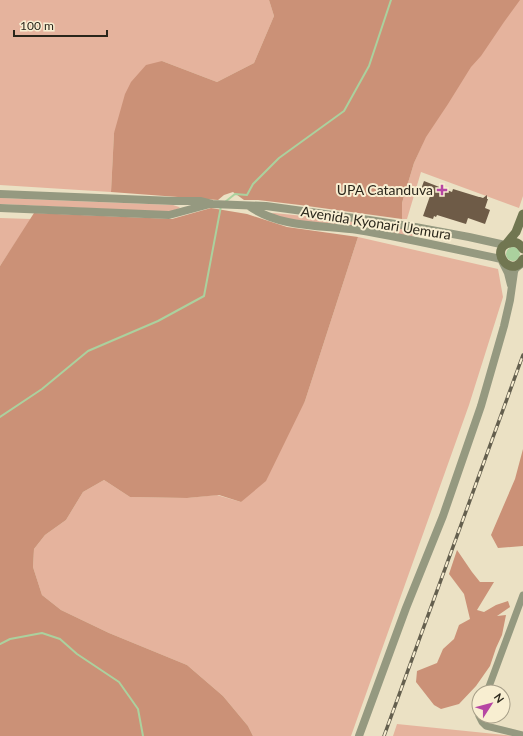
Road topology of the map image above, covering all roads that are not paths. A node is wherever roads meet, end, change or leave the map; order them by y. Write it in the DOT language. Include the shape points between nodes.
graph roads {
  1 [pos="0,194"];
  2 [pos="212,204"];
  3 [pos="249,206"];
  4 [pos="0,208"];
  5 [pos="523,214"];
  6 [pos="426,229"];
  7 [pos="422,242"];
  8 [pos="506,244"];
  9 [pos="523,247"];
  10 [pos="501,259"];
  11 [pos="521,264"];
  12 [pos="512,287"];
  13 [pos="523,595"];
  14 [pos="490,684"];
  15 [pos="484,724"];
  16 [pos="523,735"];
  17 [pos="359,736"];
  1 -- 2 [label="street, Avenida Kyonari Uemura" via="200,201"];
  2 -- 3 [label="street, Avenida Kyonari Uemura"];
  2 -- 4 [label="street, Avenida Kyonari Uemura" via="169,215"];
  3 -- 6 [label="street, Avenida Kyonari Uemura" via="266,206"];
  3 -- 7 [label="street, Avenida Kyonari Uemura" via="281,221 357,230"];
  5 -- 8 [label="main road" via="516,232"];
  6 -- 7 [label="street"];
  6 -- 8 [label="street, Avenida Kyonari Uemura"];
  7 -- 10 [label="street, Avenida Kyonari Uemura"];
  8 -- 9 [label="main road" via="512,242"];
  8 -- 10 [label="main road" via="501,251"];
  10 -- 11 [label="main road" via="510,266"];
  10 -- 12 [label="street"];
  11 -- 12 [label="street" via="514,272"];
  12 -- 17 [label="street" via="504,326 479,413 443,516"];
  13 -- 14 [label="street"];
  15 -- 16 [label="street"];
}
